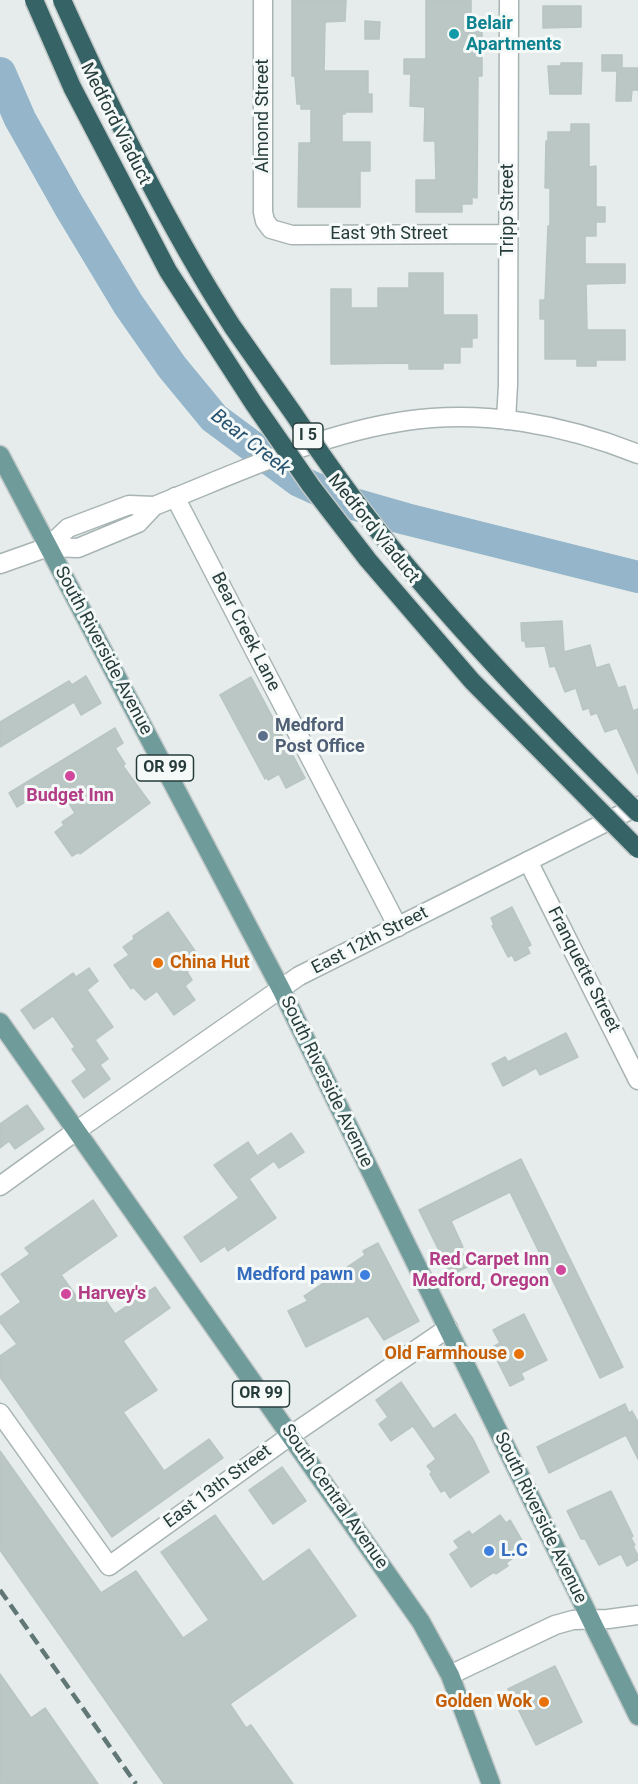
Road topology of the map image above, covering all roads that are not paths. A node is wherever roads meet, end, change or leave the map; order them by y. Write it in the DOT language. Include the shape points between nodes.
graph roads {
  1 [pos="33,0"];
  2 [pos="62,0"];
  3 [pos="263,0"];
  4 [pos="509,0"];
  5 [pos="271,229"];
  6 [pos="508,234"];
  7 [pos="506,420"];
  8 [pos="638,454"];
  9 [pos="0,455"];
  10 [pos="175,497"];
  11 [pos="48,547"];
  12 [pos="0,564"];
  13 [pos="638,806"];
  14 [pos="638,813"];
  15 [pos="638,849"];
  16 [pos="528,861"];
  17 [pos="398,927"];
  18 [pos="281,989"];
  19 [pos="0,1022"];
  20 [pos="636,1070"];
  21 [pos="76,1131"];
  22 [pos="0,1186"];
  23 [pos="448,1328"];
  24 [pos="0,1413"];
  25 [pos="290,1436"];
  26 [pos="638,1615"];
  27 [pos="589,1618"];
  28 [pos="450,1675"];
  29 [pos="638,1716"];
  30 [pos="491,1784"];
  1 -- 15 [label="highway, Medford Viaduct / I 5, bridge" via="72,87 168,272 311,486 368,560 472,681"];
  2 -- 14 [label="highway, Medford Viaduct / I 5, bridge" via="97,78 193,260 232,325 332,470 391,547 492,663"];
  3 -- 5 [label="street, Almond Street" via="262,212"];
  4 -- 6 [label="street, Tripp Street"];
  5 -- 6 [label="street, East 9th Street" via="292,235"];
  6 -- 7 [label="street, Tripp Street"];
  7 -- 8 [label="street" via="555,428"];
  7 -- 10 [label="street, bridge" via="438,418 374,427 298,450"];
  9 -- 11 [label="main road, South Riverside Avenue / OR 99"];
  10 -- 11 [label="street" via="154,506 138,523 78,548"];
  10 -- 17 [label="street, Bear Creek Lane"];
  11 -- 12 [label="street"];
  11 -- 18 [label="main road, South Riverside Avenue / OR 99"];
  13 -- 16 [label="street, East 12th Street"];
  16 -- 17 [label="street, East 12th Street"];
  16 -- 20 [label="street, Franquette Street"];
  17 -- 18 [label="street, East 12th Street" via="299,976"];
  18 -- 21 [label="street, East 12th Street"];
  18 -- 23 [label="main road, South Riverside Avenue / OR 99"];
  19 -- 21 [label="main road, South Central Avenue / OR 99"];
  21 -- 22 [label="street, East 12th Street"];
  21 -- 25 [label="main road, South Central Avenue / OR 99"];
  23 -- 25 [label="street, East 13th Street"];
  23 -- 27 [label="main road, South Riverside Avenue / OR 99"];
  24 -- 25 [label="street, East 13th Street" via="108,1566"];
  25 -- 28 [label="main road, South Central Avenue / OR 99" via="410,1605"];
  26 -- 27 [label="street"];
  27 -- 28 [label="street" via="555,1625"];
  27 -- 29 [label="main road, South Riverside Avenue / OR 99"];
  28 -- 30 [label="main road, South Central Avenue / OR 99"];
}
